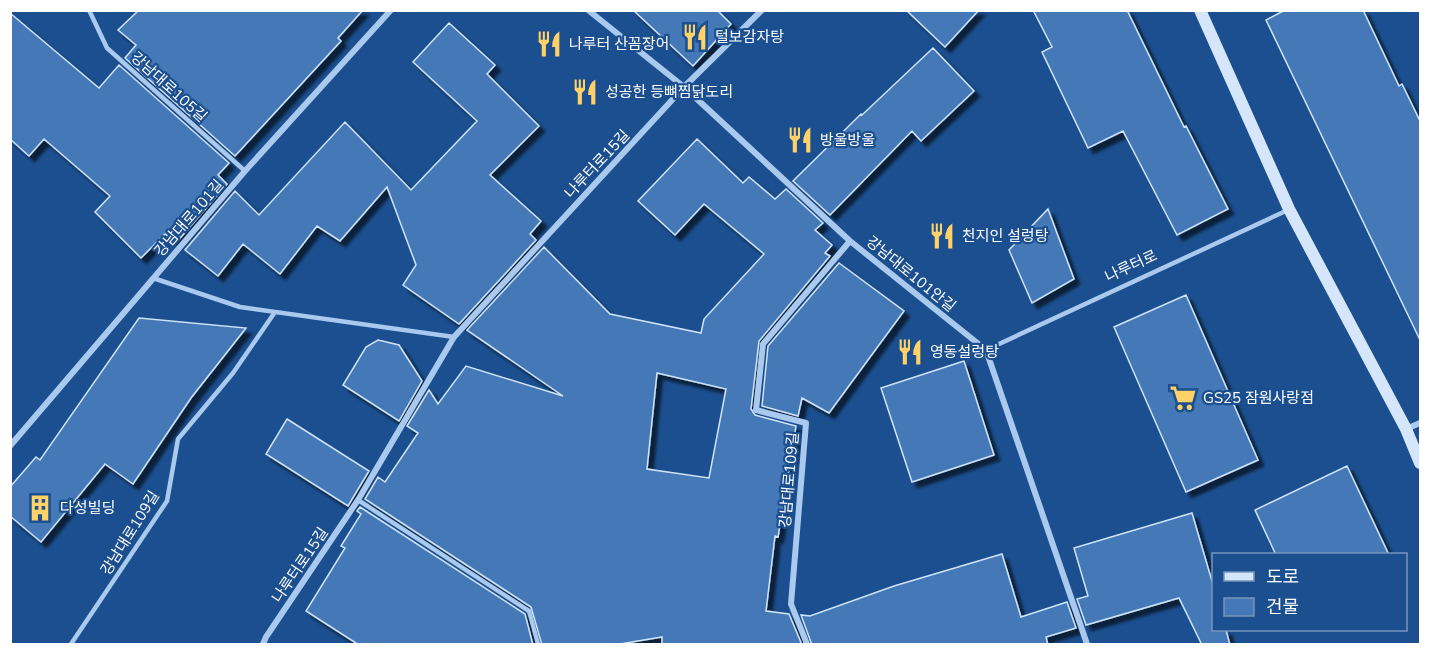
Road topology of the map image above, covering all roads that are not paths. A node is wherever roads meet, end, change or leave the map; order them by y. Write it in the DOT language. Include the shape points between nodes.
graph roads {
  1 [pos="90,10"];
  2 [pos="391,10"];
  3 [pos="588,10"];
  4 [pos="762,10"];
  5 [pos="1200,10"];
  6 [pos="684,87"];
  7 [pos="245,171"];
  8 [pos="1289,209"];
  9 [pos="850,241"];
  10 [pos="153,278"];
  11 [pos="275,312"];
  12 [pos="454,337"];
  13 [pos="986,350"];
  14 [pos="1420,423"];
  15 [pos="1406,429"];
  16 [pos="10,446"];
  17 [pos="1420,463"];
  18 [pos="358,500"];
  19 [pos="71,645"];
  20 [pos="263,645"];
  21 [pos="538,645"];
  22 [pos="807,645"];
  23 [pos="1087,645"];
  1 -- 7 [label="lane, 강남대로105길" via="107,48"];
  2 -- 7 [label="street, 강남대로101길"];
  3 -- 6 [label="street, 강남대로101안길"];
  4 -- 6 [label="street, 나루터로15길"];
  5 -- 8 [label="main road"];
  6 -- 9 [label="street, 강남대로101안길"];
  6 -- 12 [label="street, 나루터로15길"];
  7 -- 10 [label="street, 강남대로101길"];
  8 -- 13 [label="lane, 나루터로"];
  8 -- 15 [label="main road"];
  9 -- 13 [label="street, 강남대로101안길"];
  9 -- 22 [label="street, 강남대로109길" via="763,344 756,410 806,423 791,604"];
  10 -- 11 [label="lane" via="240,307"];
  10 -- 16 [label="street, 강남대로101길"];
  11 -- 12 [label="lane"];
  11 -- 19 [label="lane, 강남대로109길" via="233,373 178,439 167,501"];
  12 -- 18 [label="street, 나루터로15길"];
  13 -- 23 [label="street"];
  14 -- 15 [label="street"];
  15 -- 17 [label="main road"];
  18 -- 20 [label="street, 나루터로15길"];
  18 -- 21 [label="lane" via="529,611"];
}
